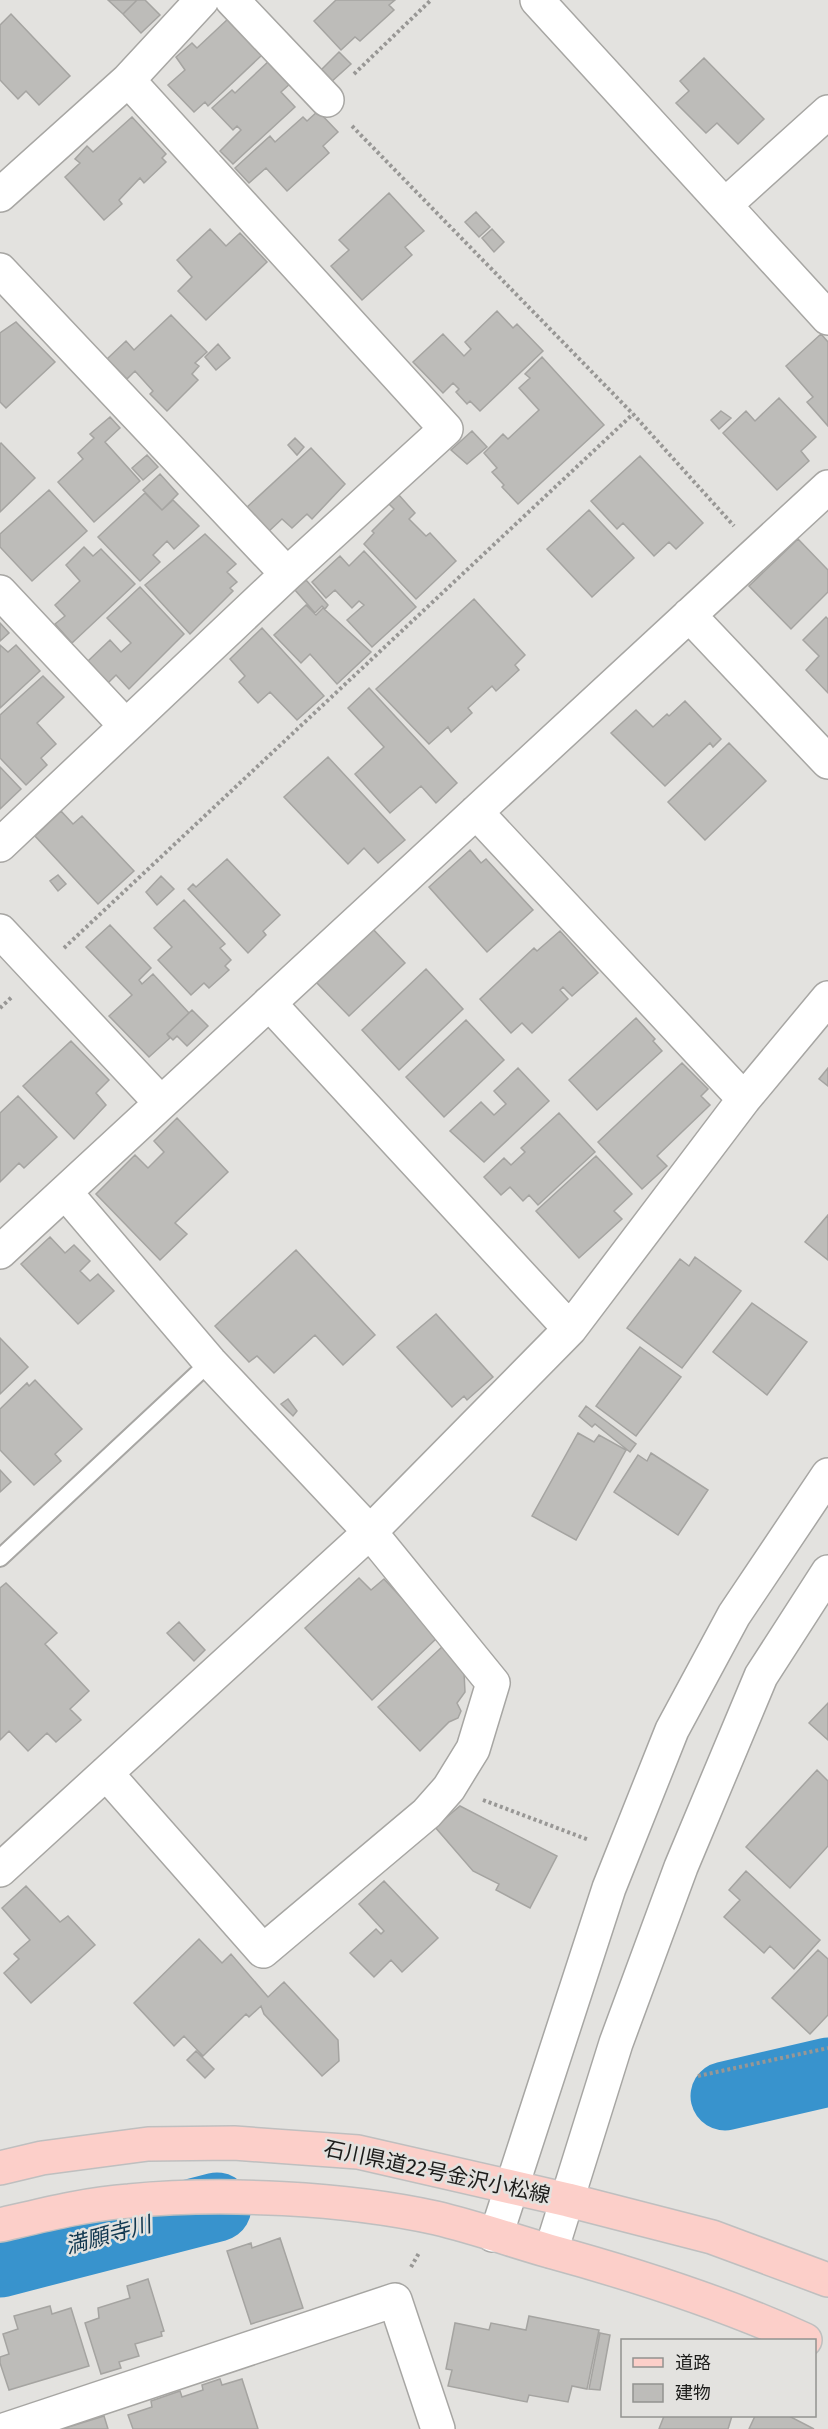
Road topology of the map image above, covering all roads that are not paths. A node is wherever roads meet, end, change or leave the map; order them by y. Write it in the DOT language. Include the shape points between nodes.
graph roads {
  1 [pos="202,0"];
  2 [pos="232,0"];
  3 [pos="537,0"];
  4 [pos="128,80"];
  5 [pos="327,100"];
  6 [pos="828,112"];
  7 [pos="0,195"];
  8 [pos="725,205"];
  9 [pos="0,270"];
  10 [pos="828,318"];
  11 [pos="828,487"];
  12 [pos="287,574"];
  13 [pos="0,592"];
  14 [pos="689,615"];
  15 [pos="125,725"];
  16 [pos="828,762"];
  17 [pos="476,812"];
  18 [pos="0,845"];
  19 [pos="0,931"];
  20 [pos="828,998"];
  21 [pos="270,1003"];
  22 [pos="744,1100"];
  23 [pos="161,1103"];
  24 [pos="65,1192"];
  25 [pos="0,1252"];
  26 [pos="570,1329"];
  27 [pos="210,1362"];
  28 [pos="828,1474"];
  29 [pos="370,1532"];
  30 [pos="0,1558"];
  31 [pos="828,1572"];
  32 [pos="106,1773"];
  33 [pos="0,1870"];
  34 [pos="0,2168"];
  35 [pos="511,2187"];
  36 [pos="568,2200"];
  37 [pos="0,2224"];
  38 [pos="493,2235"];
  39 [pos="551,2251"];
  40 [pos="828,2280"];
  41 [pos="803,2339"];
  42 [pos="7,2429"];
  43 [pos="438,2429"];
  1 -- 4 [label="street"];
  2 -- 5 [label="street"];
  3 -- 8 [label="street"];
  4 -- 7 [label="street"];
  4 -- 12 [label="street" via="446,429"];
  6 -- 8 [label="street"];
  8 -- 10 [label="street"];
  9 -- 12 [label="street"];
  11 -- 14 [label="street"];
  12 -- 15 [label="street"];
  13 -- 15 [label="street"];
  14 -- 16 [label="street"];
  14 -- 17 [label="street"];
  15 -- 18 [label="street"];
  17 -- 21 [label="street"];
  17 -- 22 [label="street"];
  19 -- 23 [label="street"];
  20 -- 22 [label="street"];
  21 -- 23 [label="street"];
  21 -- 26 [label="street"];
  22 -- 26 [label="street"];
  23 -- 24 [label="street"];
  24 -- 25 [label="street"];
  24 -- 27 [label="street"];
  26 -- 29 [label="street"];
  27 -- 29 [label="street"];
  27 -- 30 [label="lane"];
  28 -- 35 [label="street" via="734,1615 672,1730 623,1853"];
  29 -- 32 [label="street"];
  29 -- 32 [label="street" via="493,1683 473,1749 449,1788 427,1813 262,1952"];
  31 -- 36 [label="street" via="761,1676 681,1867 616,2043"];
  32 -- 33 [label="street"];
  34 -- 35 [label="main road, 石川県道22号金沢小松線" via="42,2158 148,2144 234,2143 358,2152"];
  35 -- 36 [label="main road, 石川県道22号金沢小松線"];
  35 -- 38 [label="street"];
  36 -- 39 [label="street"];
  36 -- 40 [label="main road, 石川県道22号金沢小松線" via="719,2239"];
  37 -- 38 [label="main road" via="128,2200 208,2197 371,2208 436,2218"];
  38 -- 39 [label="main road"];
  39 -- 41 [label="main road" via="693,2294"];
  42 -- 43 [label="street" via="395,2300"];
}
